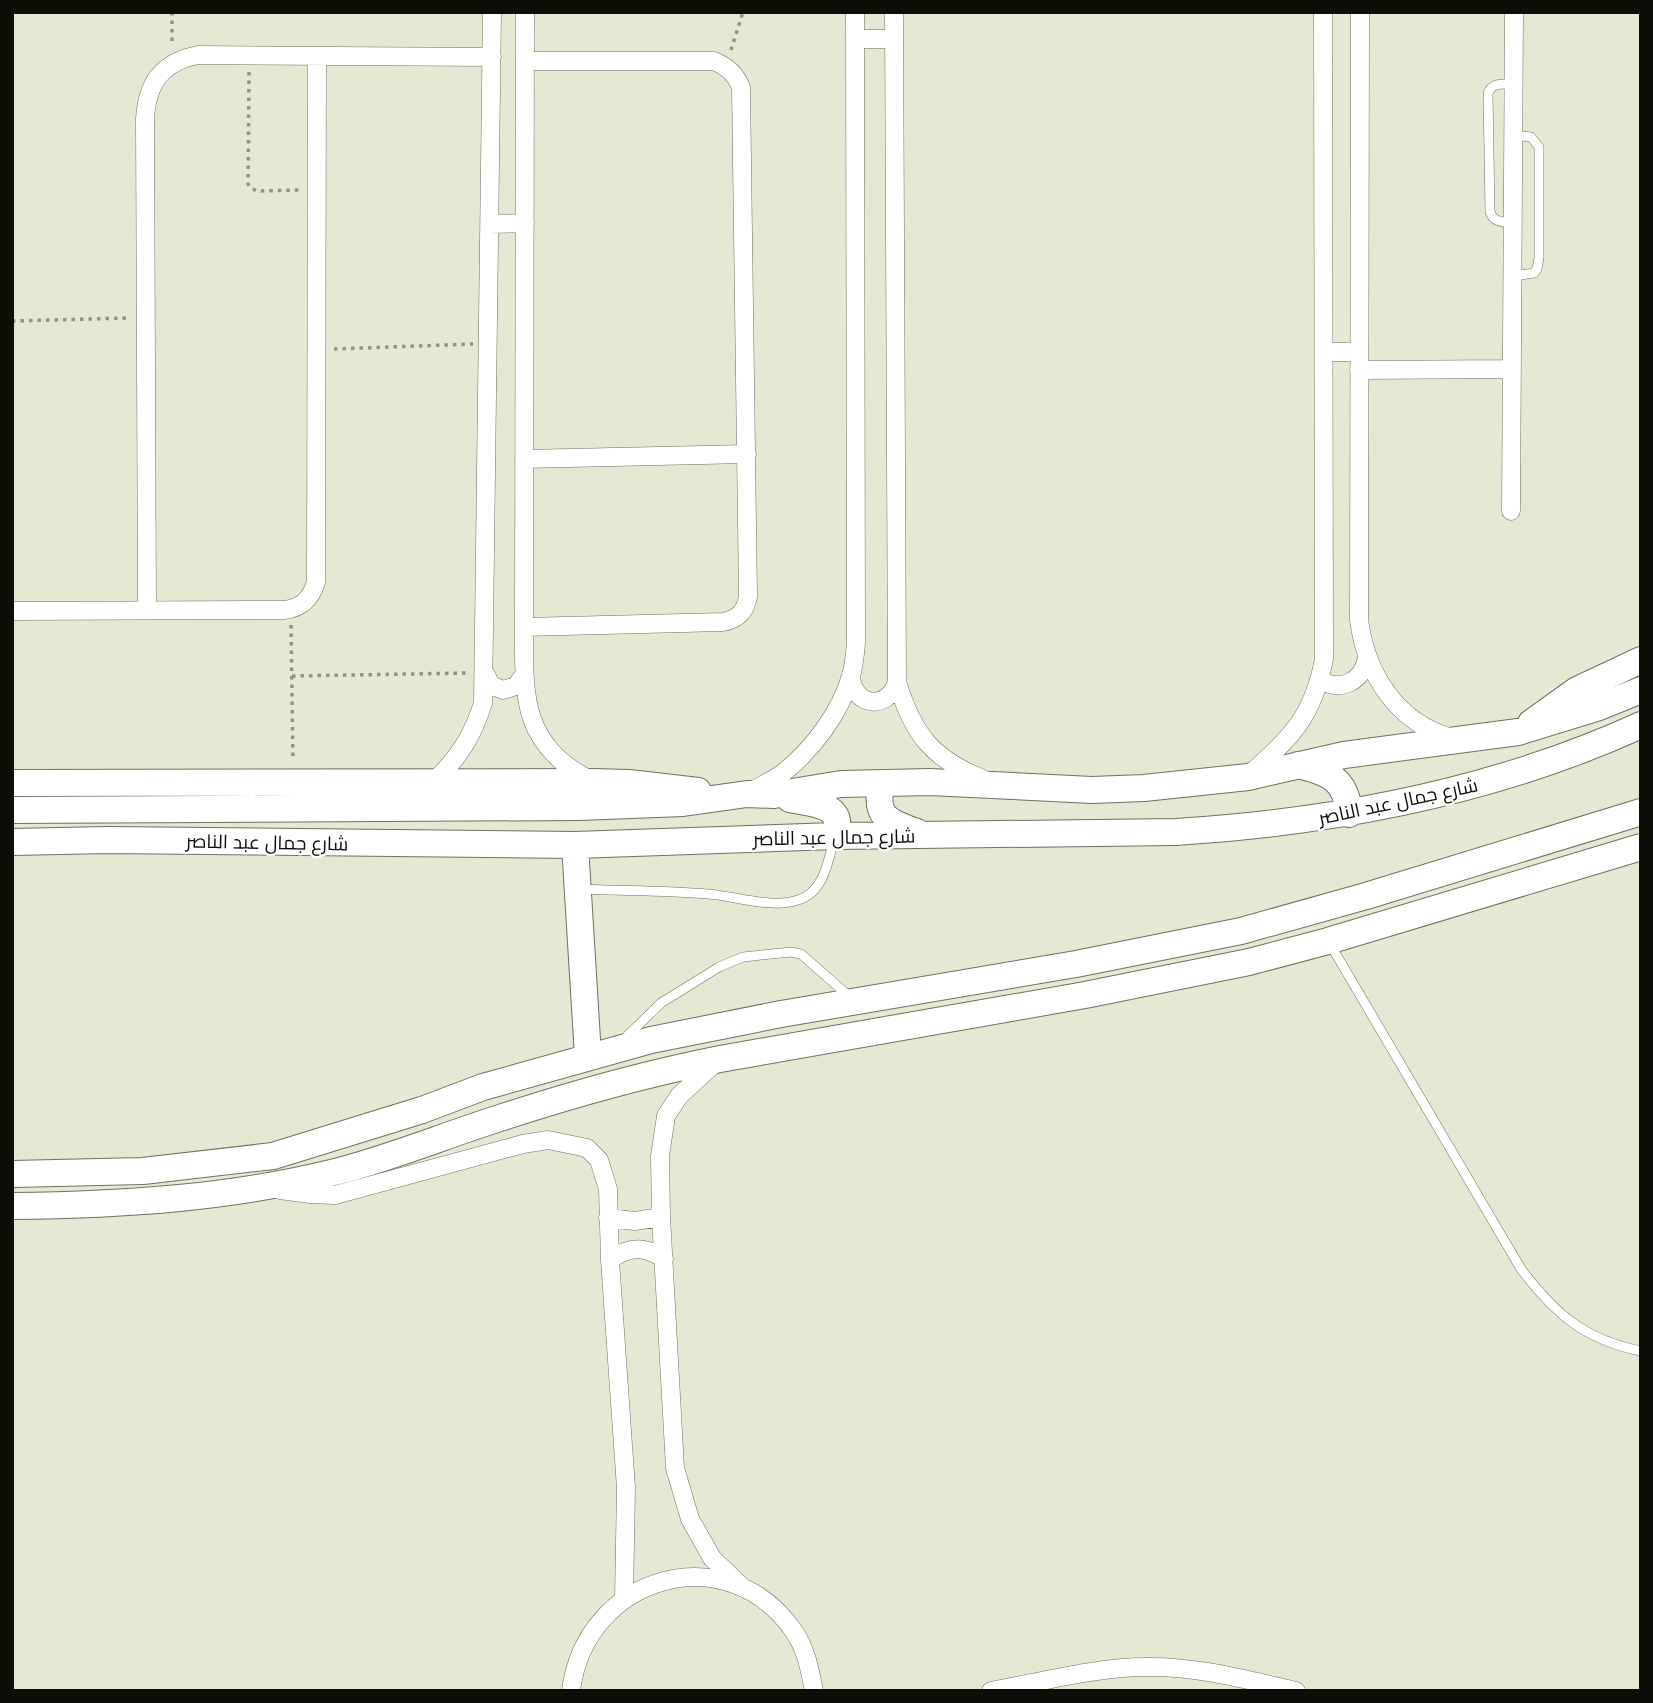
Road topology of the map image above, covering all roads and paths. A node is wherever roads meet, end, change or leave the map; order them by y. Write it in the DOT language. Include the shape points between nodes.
graph roads {
  1 [pos="172,12"];
  2 [pos="492,12"];
  3 [pos="525,12"];
  4 [pos="743,12"];
  5 [pos="855,12"];
  6 [pos="894,12"];
  7 [pos="1324,12"];
  8 [pos="1360,12"];
  9 [pos="1514,12"];
  10 [pos="855,39"];
  11 [pos="894,39"];
  12 [pos="249,55"];
  13 [pos="317,56"];
  14 [pos="492,57"];
  15 [pos="525,61"];
  16 [pos="173,63"];
  17 [pos="726,66"];
  18 [pos="1513,85"];
  19 [pos="1513,135"];
  20 [pos="316,190"];
  21 [pos="1513,222"];
  22 [pos="525,223"];
  23 [pos="490,224"];
  24 [pos="1513,276"];
  25 [pos="146,318"];
  26 [pos="12,320"];
  27 [pos="489,344"];
  28 [pos="316,349"];
  29 [pos="1324,352"];
  30 [pos="1359,352"];
  31 [pos="1512,369"];
  32 [pos="1359,370"];
  33 [pos="747,454"];
  34 [pos="524,458"];
  35 [pos="1511,511"];
  36 [pos="290,609"];
  37 [pos="147,610"];
  38 [pos="12,611"];
  39 [pos="524,627"];
  40 [pos="1367,658"];
  41 [pos="1641,660"];
  42 [pos="485,673"];
  43 [pos="524,675"];
  44 [pos="851,675"];
  45 [pos="292,676"];
  46 [pos="1320,680"];
  47 [pos="897,682"];
  48 [pos="1641,690"];
  49 [pos="1641,725"];
  50 [pos="1517,732"];
  51 [pos="1476,739"];
  52 [pos="1296,764"];
  53 [pos="1248,777"];
  54 [pos="13,781"];
  55 [pos="434,781"];
  56 [pos="113,782"];
  57 [pos="293,782"];
  58 [pos="593,782"];
  59 [pos="882,782"];
  60 [pos="1000,785"];
  61 [pos="740,795"];
  62 [pos="774,795"];
  63 [pos="153,809"];
  64 [pos="12,810"];
  65 [pos="1641,813"];
  66 [pos="1349,814"];
  67 [pos="835,836"];
  68 [pos="929,836"];
  69 [pos="12,842"];
  70 [pos="575,845"];
  71 [pos="1641,847"];
  72 [pos="578,889"];
  73 [pos="1241,931"];
  74 [pos="1328,941"];
  75 [pos="1249,962"];
  76 [pos="855,1002"];
  77 [pos="614,1050"];
  78 [pos="588,1056"];
  79 [pos="720,1059"];
  80 [pos="12,1174"];
  81 [pos="266,1187"];
  82 [pos="12,1206"];
  83 [pos="660,1217"];
  84 [pos="608,1218"];
  85 [pos="664,1259"];
  86 [pos="610,1260"];
  87 [pos="1641,1351"];
  88 [pos="742,1587"];
  89 [pos="624,1598"];
  90 [pos="571,1691"];
  91 [pos="814,1691"];
  92 [pos="991,1691"];
  93 [pos="1296,1691"];
  1 -- 16 [label="path"];
  2 -- 14 [label="street"];
  3 -- 15 [label="street"];
  4 -- 17 [label="path"];
  5 -- 10 [label="street"];
  6 -- 11 [label="street"];
  7 -- 29 [label="street"];
  8 -- 30 [label="street"];
  9 -- 18 [label="street"];
  10 -- 11 [label="street"];
  10 -- 44 [label="street" via="857,611"];
  11 -- 47 [label="street"];
  12 -- 13 [label="street"];
  12 -- 16 [label="street" via="198,55"];
  12 -- 20 [label="path" via="248,184 257,191"];
  13 -- 14 [label="street"];
  13 -- 20 [label="street"];
  14 -- 23 [label="street"];
  15 -- 17 [label="street" via="701,60"];
  15 -- 22 [label="street"];
  16 -- 25 [label="street" via="151,86 146,101"];
  17 -- 33 [label="street" via="736,75 743,100"];
  18 -- 19 [label="street"];
  18 -- 21 [label="lane" via="1494,85 1488,94 1490,212 1497,222"];
  19 -- 21 [label="street"];
  19 -- 24 [label="lane" via="1531,137 1539,148 1539,258 1534,273"];
  20 -- 28 [label="street"];
  21 -- 24 [label="street"];
  22 -- 23 [label="street"];
  22 -- 34 [label="street"];
  23 -- 27 [label="street"];
  24 -- 31 [label="street"];
  25 -- 26 [label="path"];
  25 -- 37 [label="street"];
  27 -- 28 [label="path"];
  27 -- 42 [label="street"];
  28 -- 36 [label="street" via="316,582 308,600"];
  29 -- 30 [label="street"];
  29 -- 46 [label="street" via="1325,633"];
  30 -- 32 [label="street"];
  31 -- 32 [label="street"];
  31 -- 35 [label="street"];
  32 -- 40 [label="street" via="1359,620"];
  33 -- 34 [label="street"];
  33 -- 39 [label="street" via="748,597 741,615 723,622"];
  34 -- 39 [label="street"];
  36 -- 37 [label="street"];
  36 -- 45 [label="path"];
  37 -- 38 [label="street"];
  39 -- 43 [label="street"];
  40 -- 46 [label="street" via="1354,681 1337,686"];
  40 -- 51 [label="street" via="1386,693 1422,726 1450,738"];
  41 -- 50 [label="main road" via="1577,690"];
  42 -- 43 [label="street" via="491,685 503,690 516,687"];
  42 -- 45 [label="path"];
  42 -- 55 [label="street" via="476,725 459,756"];
  43 -- 58 [label="street" via="526,701 542,741 556,758"];
  44 -- 47 [label="street" via="855,691 867,701 890,696"];
  44 -- 61 [label="street" via="823,731 803,754 782,774"];
  45 -- 57 [label="path"];
  46 -- 53 [label="street" via="1302,721"];
  47 -- 60 [label="street" via="905,709 936,753 957,769"];
  48 -- 50 [label="main road, شارع جمال عبد الناصر"];
  49 -- 66 [label="main road, شارع جمال عبد الناصر" via="1577,752 1481,783"];
  50 -- 51 [label="main road, شارع جمال عبد الناصر"];
  51 -- 52 [label="main road, شارع جمال عبد الناصر"];
  52 -- 53 [label="main road, شارع جمال عبد الناصر"];
  52 -- 66 [label="main road" via="1320,770 1339,782"];
  53 -- 60 [label="main road, شارع جمال عبد الناصر" via="1144,789"];
  54 -- 56 [label="main road"];
  55 -- 57 [label="main road"];
  55 -- 58 [label="main road"];
  56 -- 57 [label="main road"];
  56 -- 63 [label="main road"];
  58 -- 61 [label="main road"];
  59 -- 60 [label="main road, شارع جمال عبد الناصر"];
  59 -- 62 [label="main road, شارع جمال عبد الناصر"];
  59 -- 68 [label="main road" via="882,813 889,821"];
  61 -- 62 [label="main road, شارع جمال عبد الناصر"];
  61 -- 63 [label="main road, شارع جمال عبد الناصر" via="683,803 579,807"];
  62 -- 67 [label="main road" via="825,806 837,820"];
  63 -- 64 [label="main road, شارع جمال عبد الناصر"];
  65 -- 73 [label="main road"];
  66 -- 68 [label="main road, شارع جمال عبد الناصر" via="1177,832"];
  67 -- 68 [label="main road, شارع جمال عبد الناصر"];
  67 -- 70 [label="main road, شارع جمال عبد الناصر"];
  67 -- 72 [label="lane" via="826,873 816,889 799,900 774,903 709,894"];
  69 -- 70 [label="main road, شارع جمال عبد الناصر"];
  70 -- 72 [label="main road"];
  71 -- 74 [label="main road"];
  72 -- 78 [label="main road"];
  73 -- 75 [label="main road"];
  73 -- 76 [label="main road"];
  74 -- 75 [label="main road"];
  74 -- 87 [label="lane" via="1539,1293 1586,1332 1613,1346"];
  75 -- 79 [label="main road"];
  76 -- 77 [label="main road"];
  76 -- 77 [label="lane" via="801,954 744,957 661,1003"];
  77 -- 78 [label="main road"];
  78 -- 80 [label="main road" via="273,1156 143,1171"];
  79 -- 81 [label="main road" via="610,1084 372,1162"];
  79 -- 83 [label="street" via="679,1096 666,1116 660,1156"];
  81 -- 82 [label="main road" via="153,1201"];
  81 -- 84 [label="street" via="335,1195 548,1140 587,1148 599,1160 608,1189"];
  83 -- 84 [label="street" via="635,1221"];
  83 -- 85 [label="street"];
  84 -- 86 [label="street"];
  85 -- 86 [label="street" via="654,1252 631,1249"];
  85 -- 88 [label="street" via="675,1468 690,1519 712,1558"];
  86 -- 89 [label="street" via="626,1488"];
  88 -- 89 [label="street" via="702,1577 662,1581"];
  88 -- 91 [label="street" via="771,1606 794,1631 809,1662"];
  89 -- 90 [label="street" via="597,1623 579,1654"];
  92 -- 93 [label="street" via="1144,1667 1200,1671"];
}
